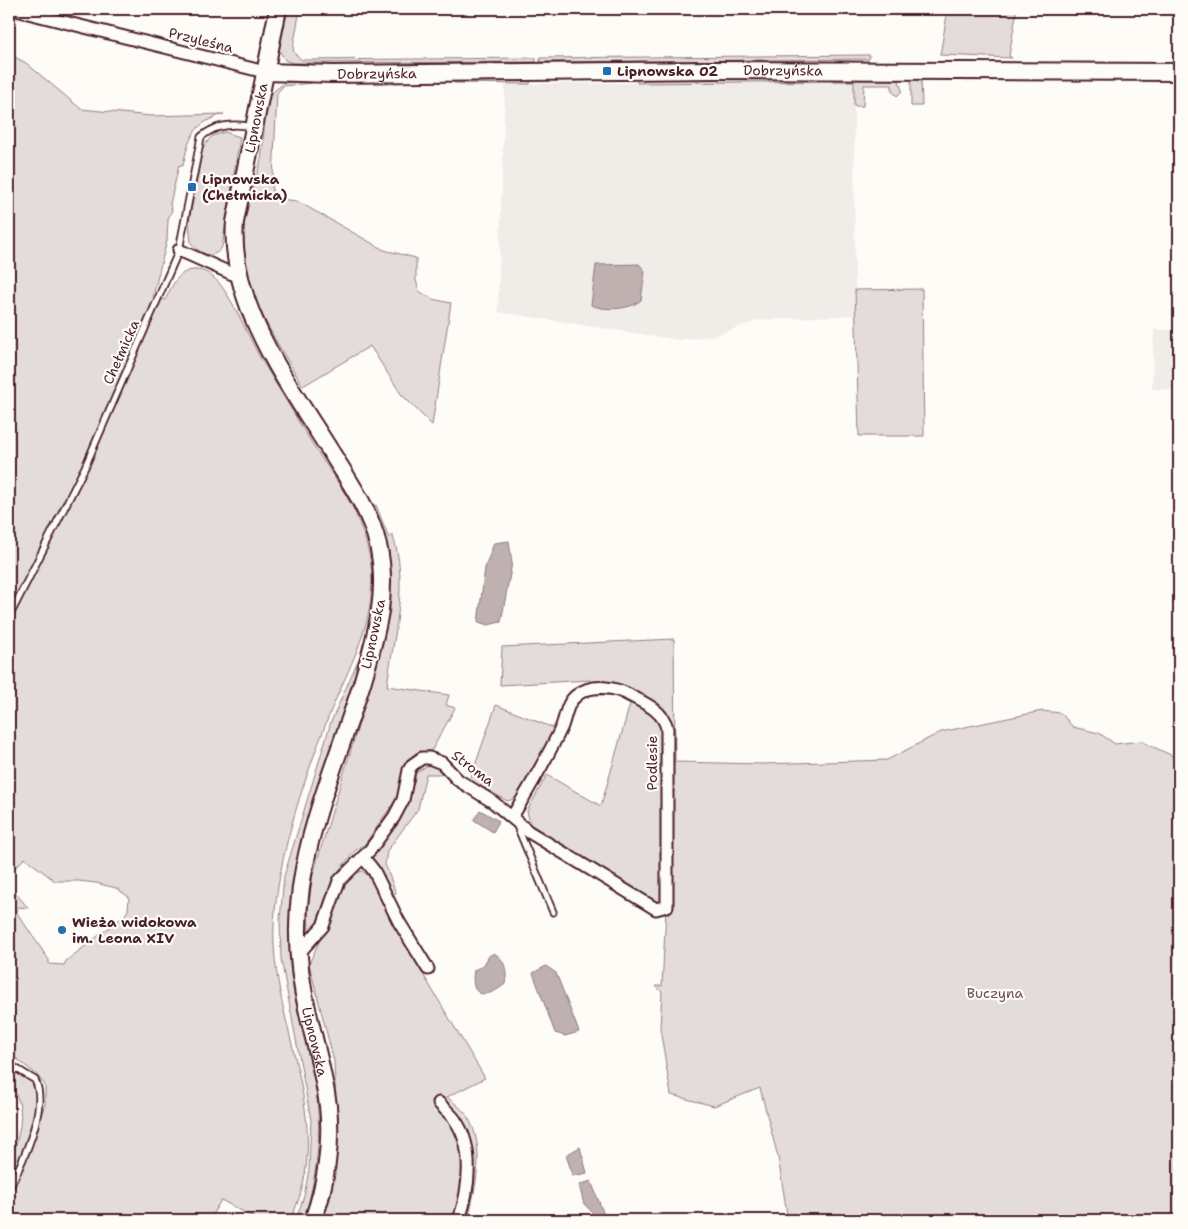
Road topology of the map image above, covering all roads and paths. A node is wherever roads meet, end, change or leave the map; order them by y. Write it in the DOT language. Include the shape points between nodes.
graph roads {
  1 [pos="12,9"];
  2 [pos="278,9"];
  3 [pos="264,72"];
  4 [pos="1179,72"];
  5 [pos="254,127"];
  6 [pos="180,250"];
  7 [pos="239,277"];
  8 [pos="9,617"];
  9 [pos="512,817"];
  10 [pos="363,857"];
  11 [pos="650,905"];
  12 [pos="553,912"];
  13 [pos="299,953"];
  14 [pos="428,969"];
  15 [pos="9,1064"];
  16 [pos="439,1103"];
  17 [pos="9,1189"];
  18 [pos="313,1220"];
  19 [pos="460,1220"];
  1 -- 3 [label="street, Przyleśna"];
  2 -- 3 [label="main road, Lipnowska"];
  3 -- 4 [label="main road, Dobrzyńska"];
  3 -- 5 [label="main road, Lipnowska"];
  5 -- 6 [label="lane, Chełmicka" via="239,124 218,127 201,137"];
  5 -- 7 [label="main road, Lipnowska" via="235,222 234,248"];
  6 -- 7 [label="street"];
  6 -- 8 [label="lane, Chełmicka" via="85,467"];
  7 -- 13 [label="main road, Lipnowska" via="252,316 364,508 375,533 381,559 381,603 376,634 304,871 299,905"];
  9 -- 10 [label="street, Stroma" via="458,780 442,763 422,758 409,770 403,800 394,817"];
  9 -- 11 [label="street, Stroma" via="556,850"];
  9 -- 11 [label="street, Podlesie" via="577,694 585,690 614,688 653,708 665,720 667,728 668,901 662,909"];
  9 -- 12 [label="lane"];
  10 -- 13 [label="street, Stroma" via="339,881 323,926"];
  10 -- 14 [label="street" via="383,885 399,922"];
  13 -- 18 [label="main road, Lipnowska" via="307,1010 326,1091 329,1125 324,1176"];
  15 -- 17 [label="lane" via="36,1080 40,1094 35,1123 20,1168"];
  16 -- 19 [label="street" via="455,1120 463,1136 467,1157 467,1188"];
}
